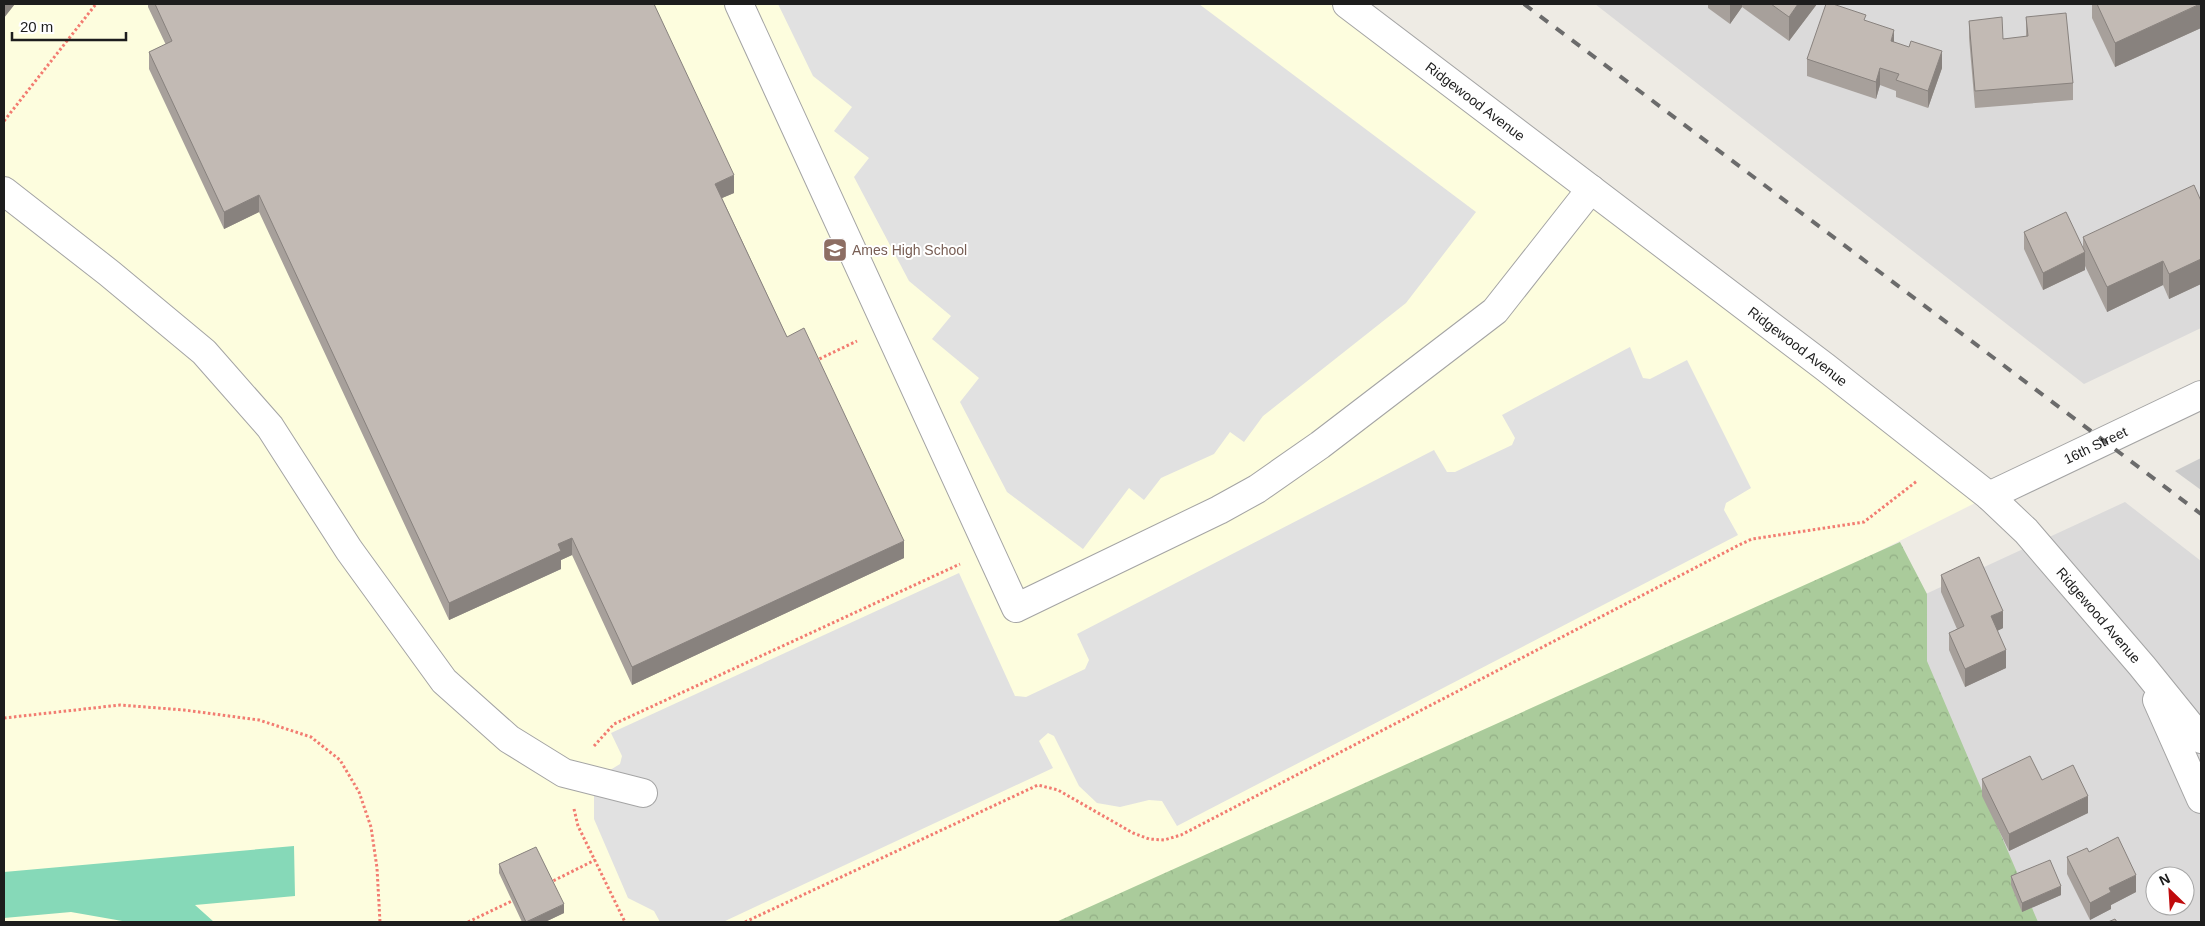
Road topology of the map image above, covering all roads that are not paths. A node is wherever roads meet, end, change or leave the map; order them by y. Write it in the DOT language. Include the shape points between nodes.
graph roads {
  1 [pos="738,4"];
  2 [pos="1348,4"];
  3 [pos="1591,189"];
  4 [pos="4,191"];
  5 [pos="2201,395"];
  6 [pos="1989,496"];
  7 [pos="2142,666"];
  8 [pos="2201,739"];
  9 [pos="643,793"];
  10 [pos="2201,799"];
  1 -- 3 [label="street" via="1016,608 1219,510 1257,489 1320,445 1496,311"];
  2 -- 3 [label="street, Ridgewood Avenue"];
  3 -- 6 [label="street, Ridgewood Avenue"];
  4 -- 9 [label="street" via="204,352 270,427 349,550 444,681 509,739 564,773"];
  5 -- 6 [label="street, 16th Street"];
  6 -- 7 [label="street, Ridgewood Avenue" via="2026,531"];
  7 -- 8 [label="street, Ridgewood Avenue"];
  7 -- 10 [label="street"];
}
